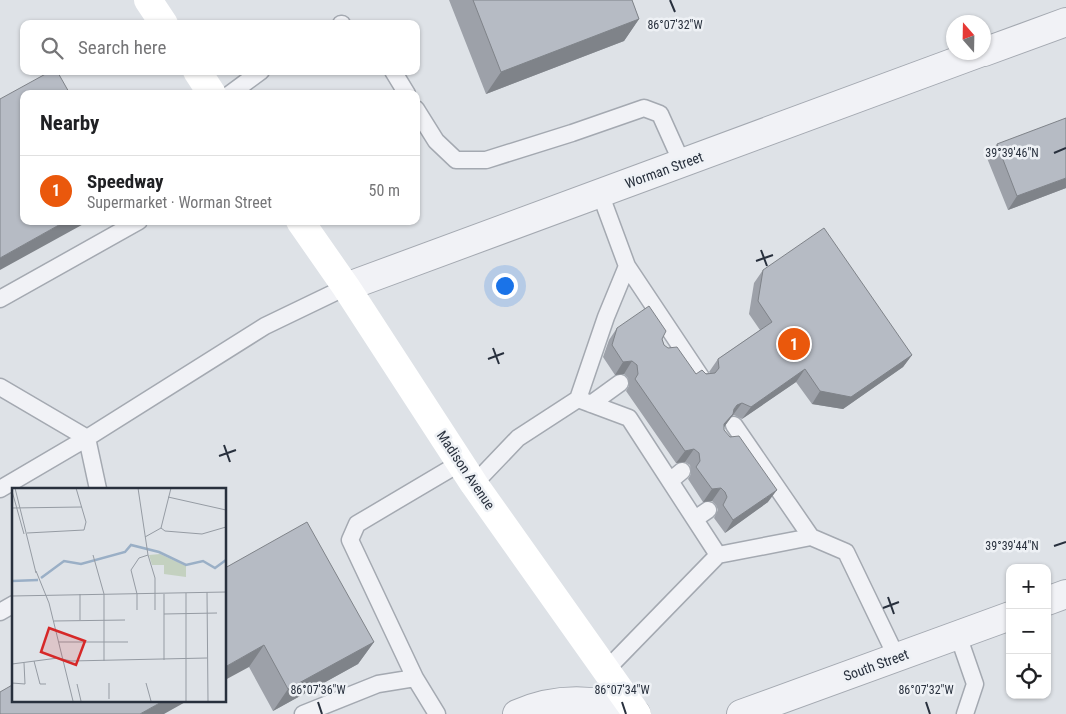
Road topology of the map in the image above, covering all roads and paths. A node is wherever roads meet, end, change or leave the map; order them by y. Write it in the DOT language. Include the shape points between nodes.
graph roads {
  1 [pos="148,0"];
  2 [pos="161,20"];
  3 [pos="1066,22"];
  4 [pos="991,49"];
  5 [pos="961,60"];
  6 [pos="200,75"];
  7 [pos="256,75"];
  8 [pos="395,75"];
  9 [pos="209,90"];
  10 [pos="235,90"];
  11 [pos="405,90"];
  12 [pos="420,115"];
  13 [pos="682,163"];
  14 [pos="600,193"];
  15 [pos="132,225"];
  16 [pos="303,225"];
  17 [pos="627,266"];
  18 [pos="346,287"];
  19 [pos="0,298"];
  20 [pos="677,341"];
  21 [pos="663,352"];
  22 [pos="701,377"];
  23 [pos="620,383"];
  24 [pos="0,387"];
  25 [pos="584,402"];
  26 [pos="732,431"];
  27 [pos="87,438"];
  28 [pos="467,473"];
  29 [pos="98,488"];
  30 [pos="0,489"];
  31 [pos="811,537"];
  32 [pos="718,555"];
  33 [pos="1066,594"];
  34 [pos="1051,600"];
  35 [pos="12,605"];
  36 [pos="0,612"];
  37 [pos="1006,617"];
  38 [pos="958,635"];
  39 [pos="897,658"];
  40 [pos="607,669"];
  41 [pos="415,678"];
  42 [pos="303,714"];
  43 [pos="437,714"];
  44 [pos="517,714"];
  45 [pos="636,714"];
  46 [pos="741,714"];
  47 [pos="965,714"];
  1 -- 2 [label="main road"];
  3 -- 4 [label="street, Worman Street"];
  5 -- 13 [label="street, Worman Street"];
  6 -- 9 [label="main road"];
  7 -- 10 [label="lane"];
  8 -- 11 [label="lane"];
  12 -- 13 [label="lane" via="436,141 456,160 486,160 644,108 660,114"];
  13 -- 14 [label="street, Worman Street"];
  14 -- 17 [label="lane"];
  14 -- 18 [label="street, Worman Street"];
  15 -- 19 [label="lane"];
  16 -- 18 [label="main road, Madison Avenue"];
  17 -- 20 [label="lane"];
  17 -- 25 [label="lane" via="606,317"];
  18 -- 27 [label="lane" via="265,326"];
  18 -- 28 [label="main road, Madison Avenue"];
  20 -- 21 [label="lane"];
  20 -- 22 [label="lane"];
  23 -- 25 [label="lane"];
  24 -- 27 [label="lane"];
  25 -- 28 [label="lane" via="518,438"];
  25 -- 32 [label="lane" via="629,418 645,430 702,514"];
  26 -- 31 [label="lane" via="757,473"];
  27 -- 29 [label="lane"];
  27 -- 30 [label="lane"];
  28 -- 40 [label="main road, Madison Avenue"];
  28 -- 41 [label="lane" via="357,524 350,540"];
  31 -- 32 [label="lane"];
  31 -- 39 [label="lane" via="846,552"];
  32 -- 40 [label="lane"];
  33 -- 34 [label="street"];
  35 -- 36 [label="lane"];
  37 -- 38 [label="street, South Street"];
  38 -- 39 [label="street, South Street"];
  38 -- 47 [label="lane" via="975,684"];
  39 -- 46 [label="street, South Street"];
  40 -- 45 [label="main road, Madison Avenue"];
  41 -- 42 [label="lane" via="378,684"];
  41 -- 43 [label="lane"];
  44 -- 45 [label="street" via="540,705 595,701"];
}
